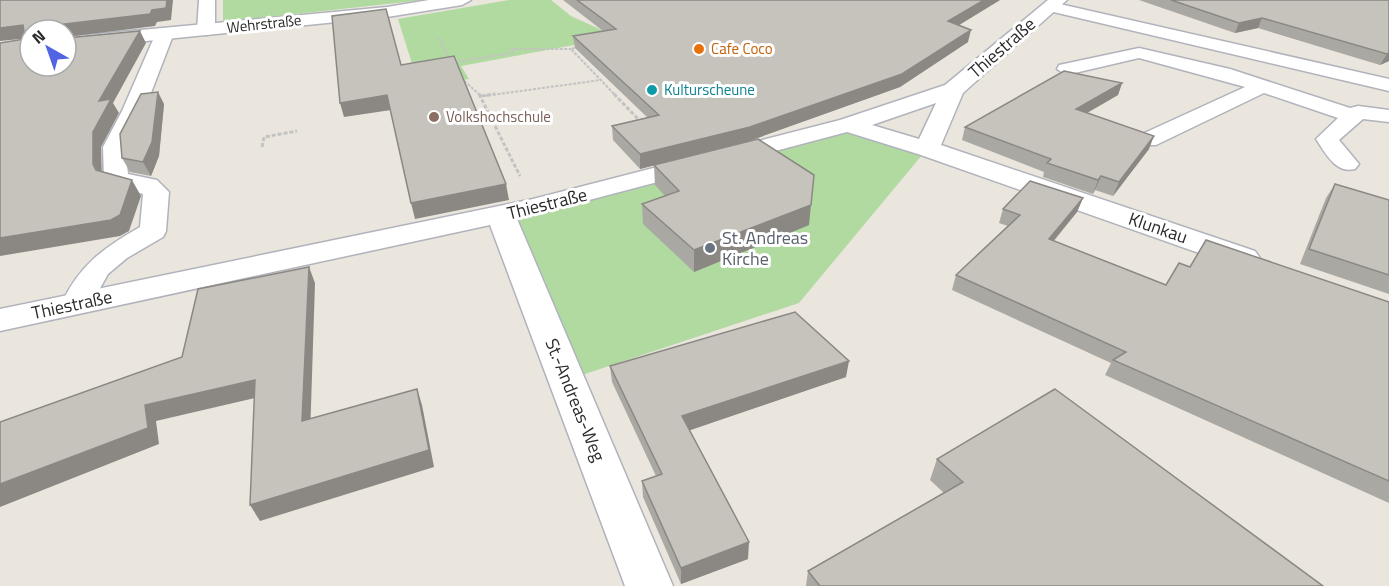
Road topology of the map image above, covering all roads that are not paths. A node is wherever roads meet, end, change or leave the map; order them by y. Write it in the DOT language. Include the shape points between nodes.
graph roads {
  1 [pos="207,0"];
  2 [pos="462,0"];
  3 [pos="1049,3"];
  4 [pos="1144,8"];
  5 [pos="1132,24"];
  6 [pos="206,30"];
  7 [pos="165,33"];
  8 [pos="78,42"];
  9 [pos="1066,69"];
  10 [pos="1389,85"];
  11 [pos="1263,86"];
  12 [pos="953,90"];
  13 [pos="1353,116"];
  14 [pos="1389,116"];
  15 [pos="848,125"];
  16 [pos="1148,140"];
  17 [pos="927,149"];
  18 [pos="1347,164"];
  19 [pos="518,211"];
  20 [pos="1265,265"];
  21 [pos="77,303"];
  22 [pos="0,320"];
  23 [pos="649,586"];
  1 -- 6 [label="lane"];
  2 -- 6 [label="street, Wehrstraße" via="387,12"];
  3 -- 5 [label="lane"];
  3 -- 12 [label="street, Thiestraße"];
  4 -- 5 [label="lane"];
  5 -- 10 [label="lane"];
  6 -- 7 [label="street, Wehrstraße"];
  7 -- 8 [label="street, Wehrstraße"];
  7 -- 21 [label="lane" via="134,111 114,147 116,179 148,185 156,192 153,231 106,260 86,280"];
  9 -- 11 [label="lane" via="1139,52"];
  11 -- 13 [label="lane"];
  11 -- 16 [label="lane"];
  12 -- 15 [label="street, Thiestraße"];
  12 -- 17 [label="street"];
  13 -- 14 [label="lane" via="1358,112"];
  13 -- 18 [label="lane" via="1327,139"];
  15 -- 17 [label="street, Klunkau"];
  15 -- 19 [label="street, Thiestraße"];
  17 -- 20 [label="street, Klunkau"];
  19 -- 21 [label="street, Thiestraße"];
  19 -- 23 [label="street, St.-Andreas-Weg"];
  21 -- 22 [label="street, Thiestraße"];
}
